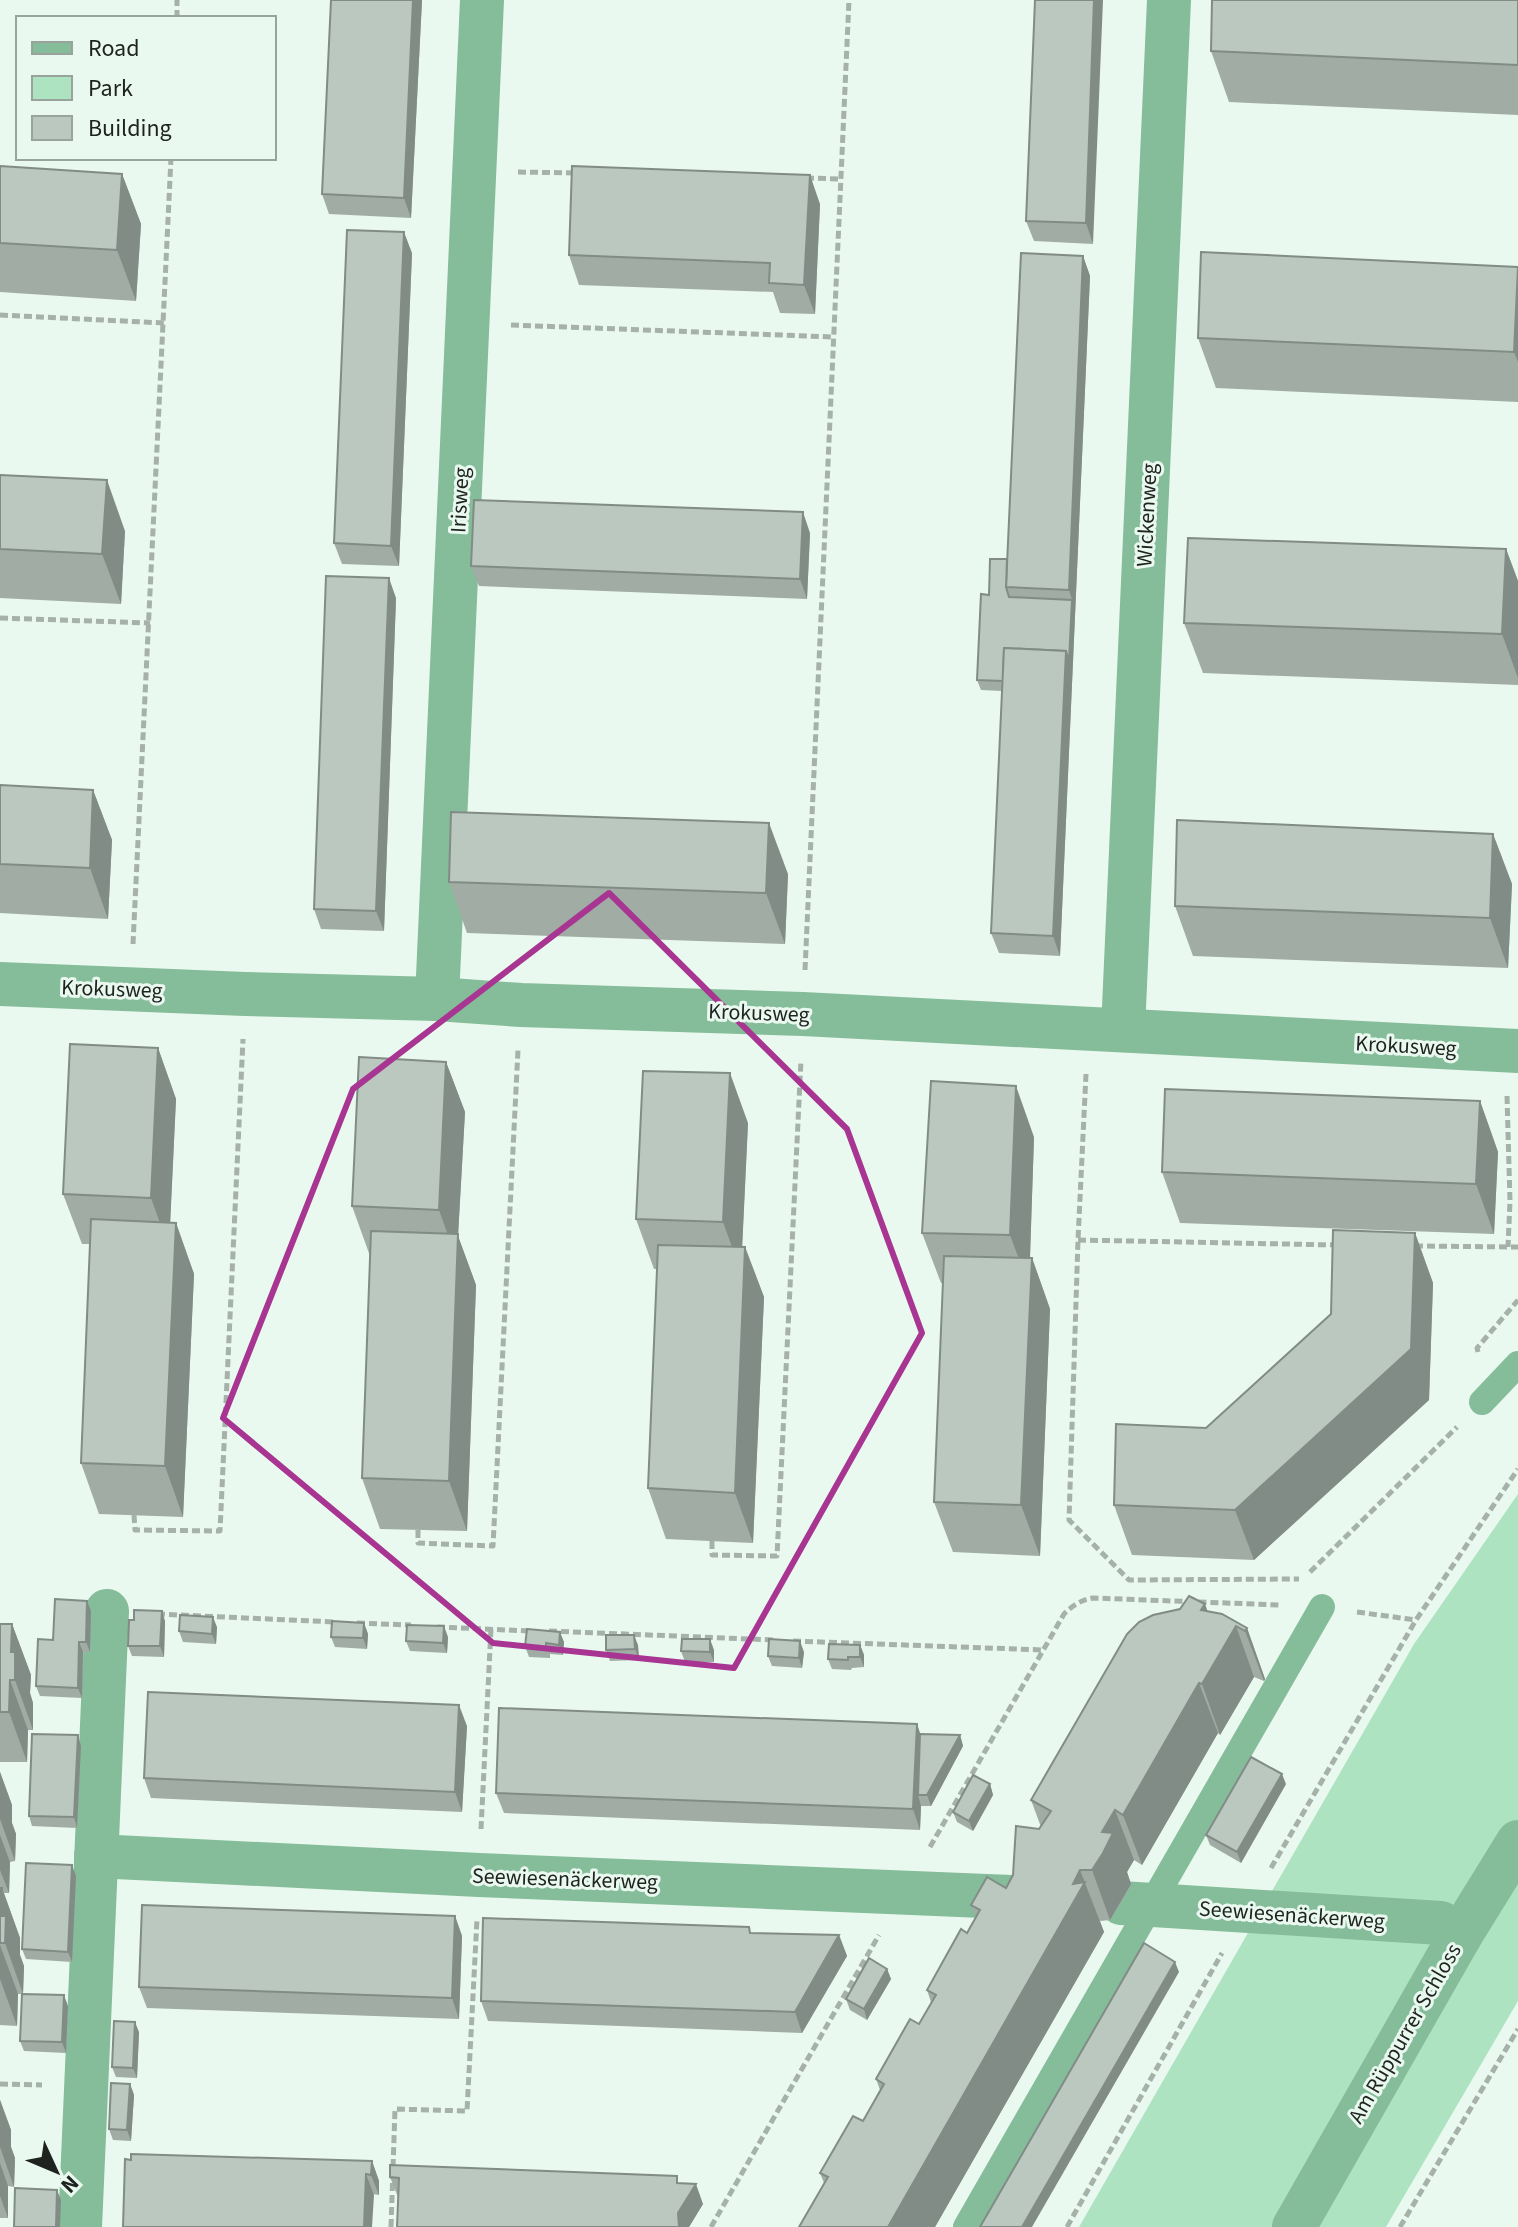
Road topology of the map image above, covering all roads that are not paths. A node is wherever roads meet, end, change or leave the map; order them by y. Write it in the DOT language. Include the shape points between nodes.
graph roads {
  1 [pos="482,0"];
  2 [pos="1169,0"];
  3 [pos="0,984"];
  4 [pos="437,999"];
  5 [pos="1105,1029"];
  6 [pos="1512,1051"];
  7 [pos="1518,1364"];
  8 [pos="1482,1402"];
  9 [pos="1322,1607"];
  10 [pos="107,1611"];
  11 [pos="1518,1842"];
  12 [pos="96,1856"];
  13 [pos="1033,1898"];
  14 [pos="1136,1904"];
  15 [pos="1460,1936"];
  16 [pos="80,2227"];
  17 [pos="966,2227"];
  18 [pos="1294,2227"];
  1 -- 4 [label="street, Irisweg"];
  2 -- 5 [label="street, Wickenweg"];
  3 -- 4 [label="street, Krokusweg"];
  4 -- 5 [label="street, Krokusweg"];
  5 -- 6 [label="street, Krokusweg"];
  7 -- 8 [label="lane"];
  9 -- 14 [label="lane"];
  10 -- 12 [label="street"];
  11 -- 15 [label="street, Am Rüppurrer Schloss"];
  12 -- 13 [label="street, Seewiesenäckerweg"];
  12 -- 16 [label="street"];
  14 -- 15 [label="street, Seewiesenäckerweg" via="1441,1923"];
  14 -- 17 [label="lane"];
  15 -- 18 [label="street, Am Rüppurrer Schloss"];
}
